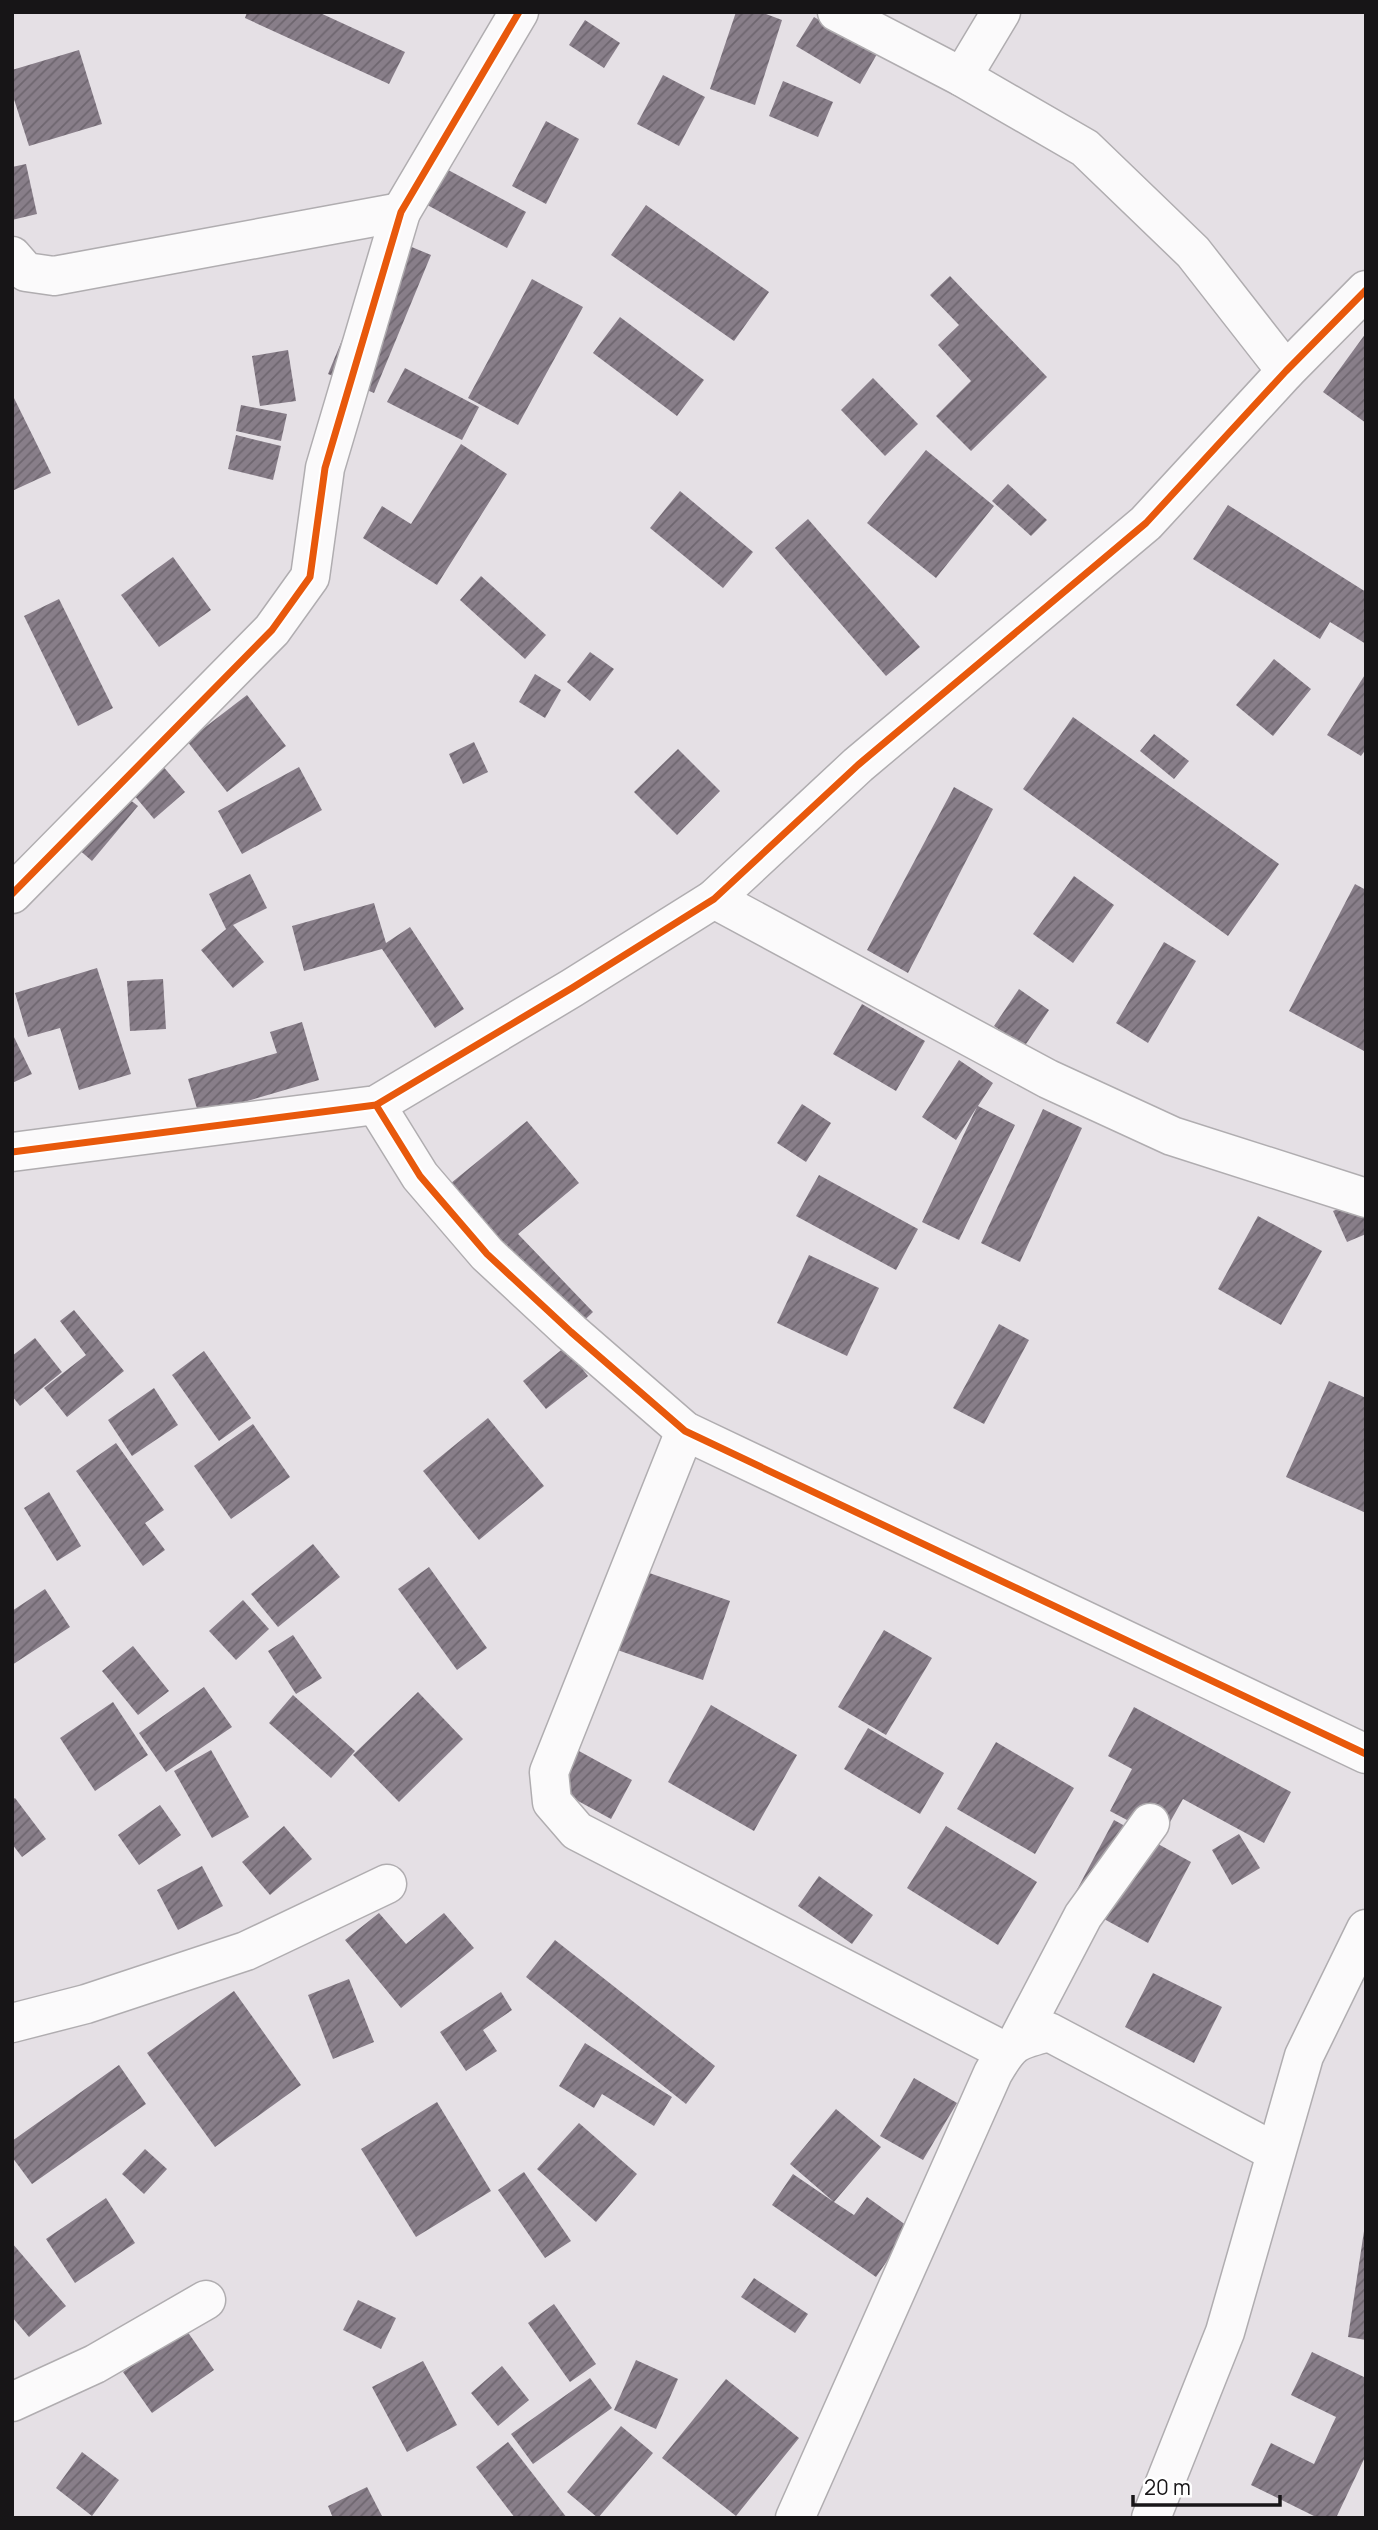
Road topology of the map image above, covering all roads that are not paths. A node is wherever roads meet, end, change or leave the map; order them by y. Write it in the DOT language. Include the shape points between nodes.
graph roads {
  1 [pos="519,12"];
  2 [pos="837,12"];
  3 [pos="1001,12"];
  4 [pos="962,77"];
  5 [pos="401,212"];
  6 [pos="12,256"];
  7 [pos="1366,290"];
  8 [pos="1286,371"];
  9 [pos="12,894"];
  10 [pos="714,899"];
  11 [pos="376,1105"];
  12 [pos="12,1152"];
  13 [pos="1366,1198"];
  14 [pos="685,1431"];
  15 [pos="1366,1754"];
  16 [pos="1150,1823"];
  17 [pos="387,1884"];
  18 [pos="1366,1929"];
  19 [pos="12,2023"];
  20 [pos="1012,2046"];
  21 [pos="1275,2152"];
  22 [pos="206,2300"];
  23 [pos="12,2402"];
  24 [pos="795,2518"];
  25 [pos="1151,2518"];
  1 -- 5 [label="street"];
  2 -- 4 [label="street"];
  3 -- 4 [label="street"];
  4 -- 8 [label="street" via="1085,148 1193,252"];
  5 -- 6 [label="street" via="54,276 26,272"];
  5 -- 9 [label="street" via="325,468 310,577 272,630"];
  7 -- 8 [label="street"];
  8 -- 10 [label="street" via="1146,523 858,765"];
  10 -- 11 [label="street"];
  10 -- 13 [label="street" via="1048,1079 1172,1136"];
  11 -- 12 [label="street"];
  11 -- 14 [label="street" via="420,1175 487,1254"];
  14 -- 15 [label="street"];
  14 -- 20 [label="street" via="549,1773 552,1802 577,1831"];
  16 -- 20 [label="street" via="1083,1916"];
  17 -- 19 [label="street" via="246,1951 86,2004"];
  18 -- 21 [label="street" via="1304,2056"];
  20 -- 21 [label="street" via="1049,2032"];
  20 -- 24 [label="street" via="993,2073"];
  21 -- 25 [label="street" via="1225,2332"];
  22 -- 23 [label="street" via="94,2364"];
}
